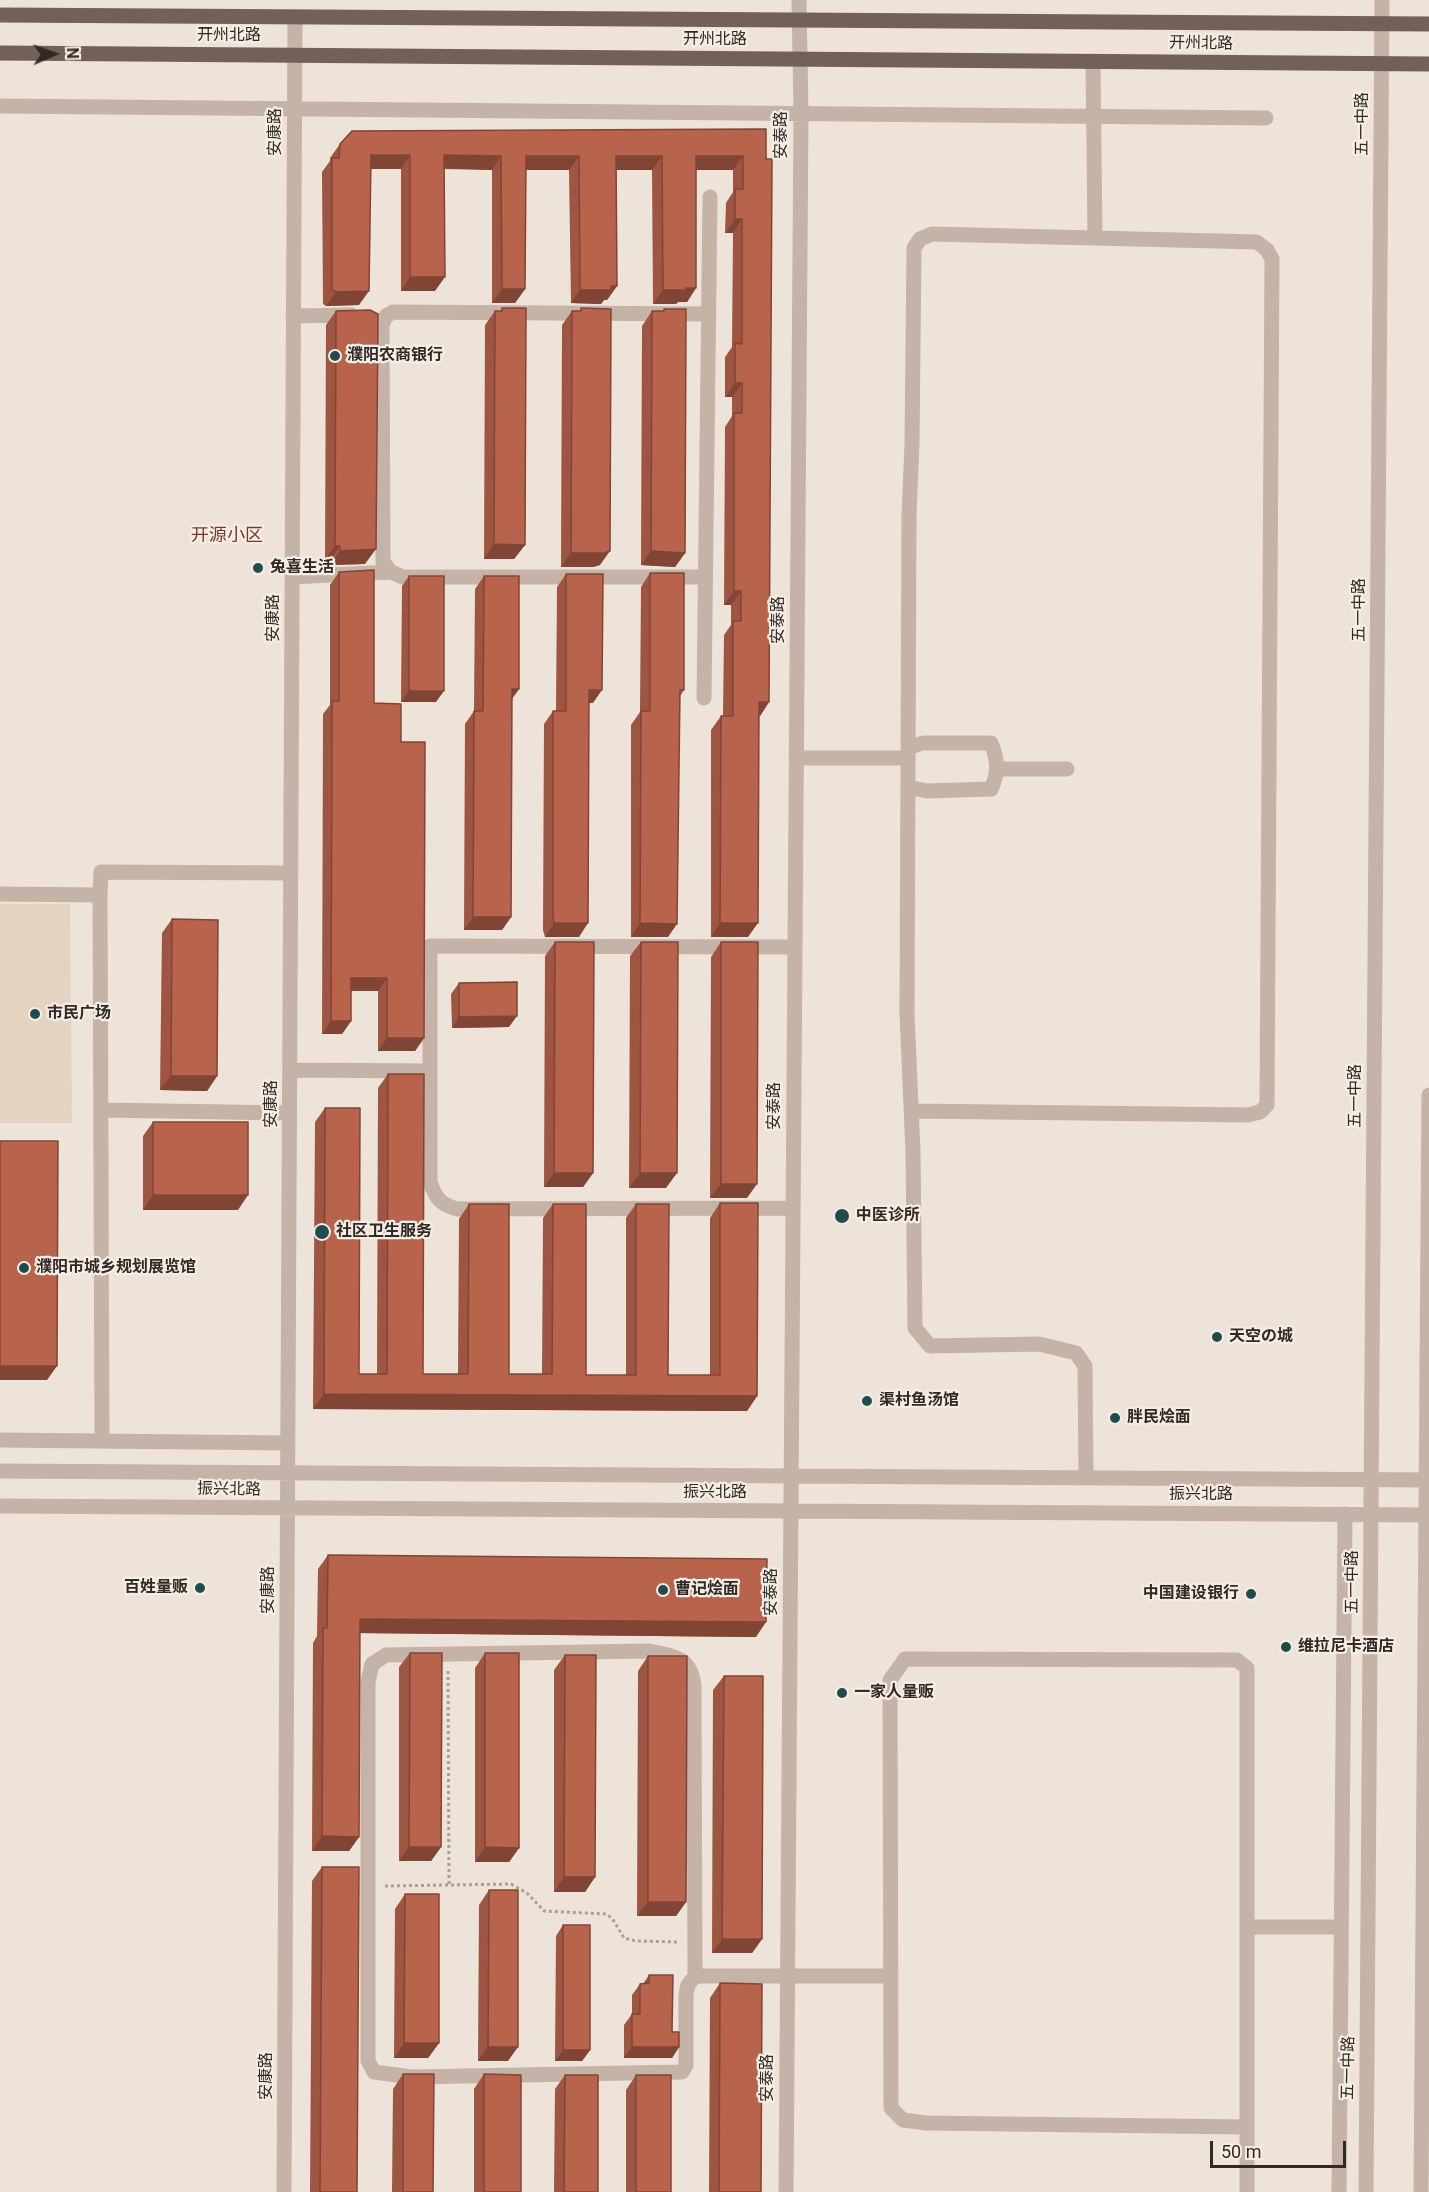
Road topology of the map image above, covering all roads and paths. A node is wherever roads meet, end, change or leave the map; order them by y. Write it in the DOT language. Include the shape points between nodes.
graph roads {
  1 [pos="799,0"];
  2 [pos="1382,0"];
  3 [pos="0,15"];
  4 [pos="295,17"];
  5 [pos="800,21"];
  6 [pos="1381,23"];
  7 [pos="1429,24"];
  8 [pos="0,53"];
  9 [pos="295,55"];
  10 [pos="801,58"];
  11 [pos="1093,61"];
  12 [pos="1382,63"];
  13 [pos="1429,64"];
  14 [pos="0,106"];
  15 [pos="294,109"];
  16 [pos="801,113"];
  17 [pos="1093,116"];
  18 [pos="1266,118"];
  19 [pos="710,197"];
  20 [pos="1095,238"];
  21 [pos="709,314"];
  22 [pos="293,315"];
  23 [pos="372,320"];
  24 [pos="391,572"];
  25 [pos="292,577"];
  26 [pos="705,577"];
  27 [pos="704,698"];
  28 [pos="908,753"];
  29 [pos="796,758"];
  30 [pos="998,769"];
  31 [pos="1067,769"];
  32 [pos="908,787"];
  33 [pos="291,873"];
  34 [pos="0,894"];
  35 [pos="100,895"];
  36 [pos="795,947"];
  37 [pos="290,1070"];
  38 [pos="430,1071"];
  39 [pos="1429,1095"];
  40 [pos="102,1110"];
  41 [pos="912,1111"];
  42 [pos="289,1113"];
  43 [pos="793,1208"];
  44 [pos="0,1440"];
  45 [pos="102,1441"];
  46 [pos="288,1443"];
  47 [pos="0,1471"];
  48 [pos="288,1473"];
  49 [pos="791,1476"];
  50 [pos="1086,1478"];
  51 [pos="1372,1479"];
  52 [pos="1428,1480"];
  53 [pos="0,1506"];
  54 [pos="287,1509"];
  55 [pos="790,1511"];
  56 [pos="1345,1514"];
  57 [pos="1372,1515"];
  58 [pos="1428,1515"];
  59 [pos="448,1654"];
  60 [pos="448,1885"];
  61 [pos="368,1886"];
  62 [pos="1247,1927"];
  63 [pos="1341,1928"];
  64 [pos="695,1942"];
  65 [pos="696,1976"];
  66 [pos="787,1976"];
  67 [pos="891,1976"];
  68 [pos="1426,2040"];
  69 [pos="1247,2127"];
  70 [pos="284,2192"];
  71 [pos="786,2192"];
  72 [pos="1247,2192"];
  73 [pos="1339,2192"];
  74 [pos="1366,2192"];
  75 [pos="1421,2192"];
  1 -- 5 [label="street, 安泰路"];
  2 -- 6 [label="street, 五一中路"];
  3 -- 4 [label="main road, 开州北路"];
  4 -- 5 [label="main road, 开州北路"];
  4 -- 9 [label="street, 安康路"];
  5 -- 6 [label="main road, 开州北路"];
  5 -- 10 [label="street, 安泰路"];
  6 -- 7 [label="main road, 开州北路"];
  6 -- 12 [label="street, 五一中路"];
  8 -- 9 [label="main road, 开州北路"];
  9 -- 10 [label="main road, 开州北路"];
  9 -- 15 [label="street, 安康路"];
  10 -- 11 [label="main road, 开州北路"];
  10 -- 16 [label="street, 安泰路"];
  11 -- 12 [label="main road, 开州北路"];
  11 -- 17 [label="street"];
  12 -- 13 [label="main road, 开州北路"];
  12 -- 51 [label="street, 五一中路"];
  14 -- 15 [label="street"];
  15 -- 16 [label="street"];
  15 -- 22 [label="street, 安康路"];
  16 -- 17 [label="street"];
  16 -- 29 [label="street, 安泰路"];
  17 -- 18 [label="street"];
  17 -- 20 [label="street"];
  19 -- 21 [label="street"];
  20 -- 28 [label="street" via="932,234 920,239 914,248"];
  20 -- 41 [label="street" via="1257,242 1272,259 1267,1105 1248,1115"];
  21 -- 23 [label="street" via="393,312"];
  21 -- 26 [label="street"];
  22 -- 23 [label="street"];
  22 -- 25 [label="street, 安康路"];
  23 -- 24 [label="street" via="383,562"];
  24 -- 25 [label="street"];
  24 -- 26 [label="street" via="403,577"];
  25 -- 33 [label="street, 安康路"];
  26 -- 27 [label="street"];
  28 -- 29 [label="street"];
  28 -- 30 [label="street" via="923,743 991,743"];
  28 -- 32 [label="street"];
  29 -- 36 [label="street, 安泰路"];
  30 -- 31 [label="street"];
  30 -- 32 [label="street" via="991,789 927,791"];
  32 -- 41 [label="street"];
  33 -- 35 [label="street" via="101,872"];
  33 -- 37 [label="street, 安康路"];
  34 -- 35 [label="street"];
  35 -- 40 [label="street"];
  36 -- 38 [label="street" via="430,946"];
  36 -- 43 [label="street, 安泰路"];
  37 -- 38 [label="street"];
  37 -- 42 [label="street, 安康路"];
  38 -- 43 [label="street" via="430,1182 435,1198 442,1204 458,1209"];
  39 -- 52 [label="street"];
  40 -- 42 [label="street"];
  40 -- 45 [label="street"];
  41 -- 50 [label="street" via="915,1328 930,1346 1039,1344 1076,1353 1085,1366"];
  42 -- 46 [label="street, 安康路"];
  43 -- 49 [label="street, 安泰路"];
  44 -- 45 [label="street"];
  45 -- 46 [label="street"];
  46 -- 48 [label="street, 安康路"];
  47 -- 48 [label="street, 振兴北路"];
  48 -- 49 [label="street, 振兴北路"];
  48 -- 54 [label="street, 安康路"];
  49 -- 50 [label="street, 振兴北路"];
  49 -- 55 [label="street, 安泰路"];
  50 -- 51 [label="street, 振兴北路"];
  51 -- 52 [label="street, 振兴北路"];
  51 -- 57 [label="street, 五一中路"];
  52 -- 58 [label="street"];
  53 -- 54 [label="street, 振兴北路"];
  54 -- 55 [label="street, 振兴北路"];
  54 -- 70 [label="street, 安康路"];
  55 -- 56 [label="street, 振兴北路"];
  55 -- 66 [label="street, 安泰路"];
  56 -- 57 [label="street, 振兴北路"];
  56 -- 63 [label="street"];
  57 -- 58 [label="street, 振兴北路"];
  57 -- 74 [label="street, 五一中路"];
  58 -- 68 [label="street"];
  59 -- 60 [label="path"];
  59 -- 61 [label="street" via="386,1655 372,1664 368,1682"];
  59 -- 64 [label="street" via="649,1651 683,1661 692,1670"];
  60 -- 61 [label="path"];
  60 -- 64 [label="path" via="512,1884 544,1911 606,1914 624,1938"];
  61 -- 65 [label="street" via="368,2061 374,2072 411,2077 681,2072 686,2065 686,1994"];
  62 -- 63 [label="street"];
  62 -- 67 [label="street" via="1247,1668 1237,1660 905,1659 890,1680"];
  62 -- 69 [label="street"];
  63 -- 73 [label="street"];
  64 -- 65 [label="street"];
  65 -- 66 [label="street"];
  66 -- 67 [label="street"];
  66 -- 71 [label="street, 安泰路"];
  67 -- 69 [label="street" via="891,2108 903,2120"];
  68 -- 75 [label="street"];
  69 -- 72 [label="street"];
}
